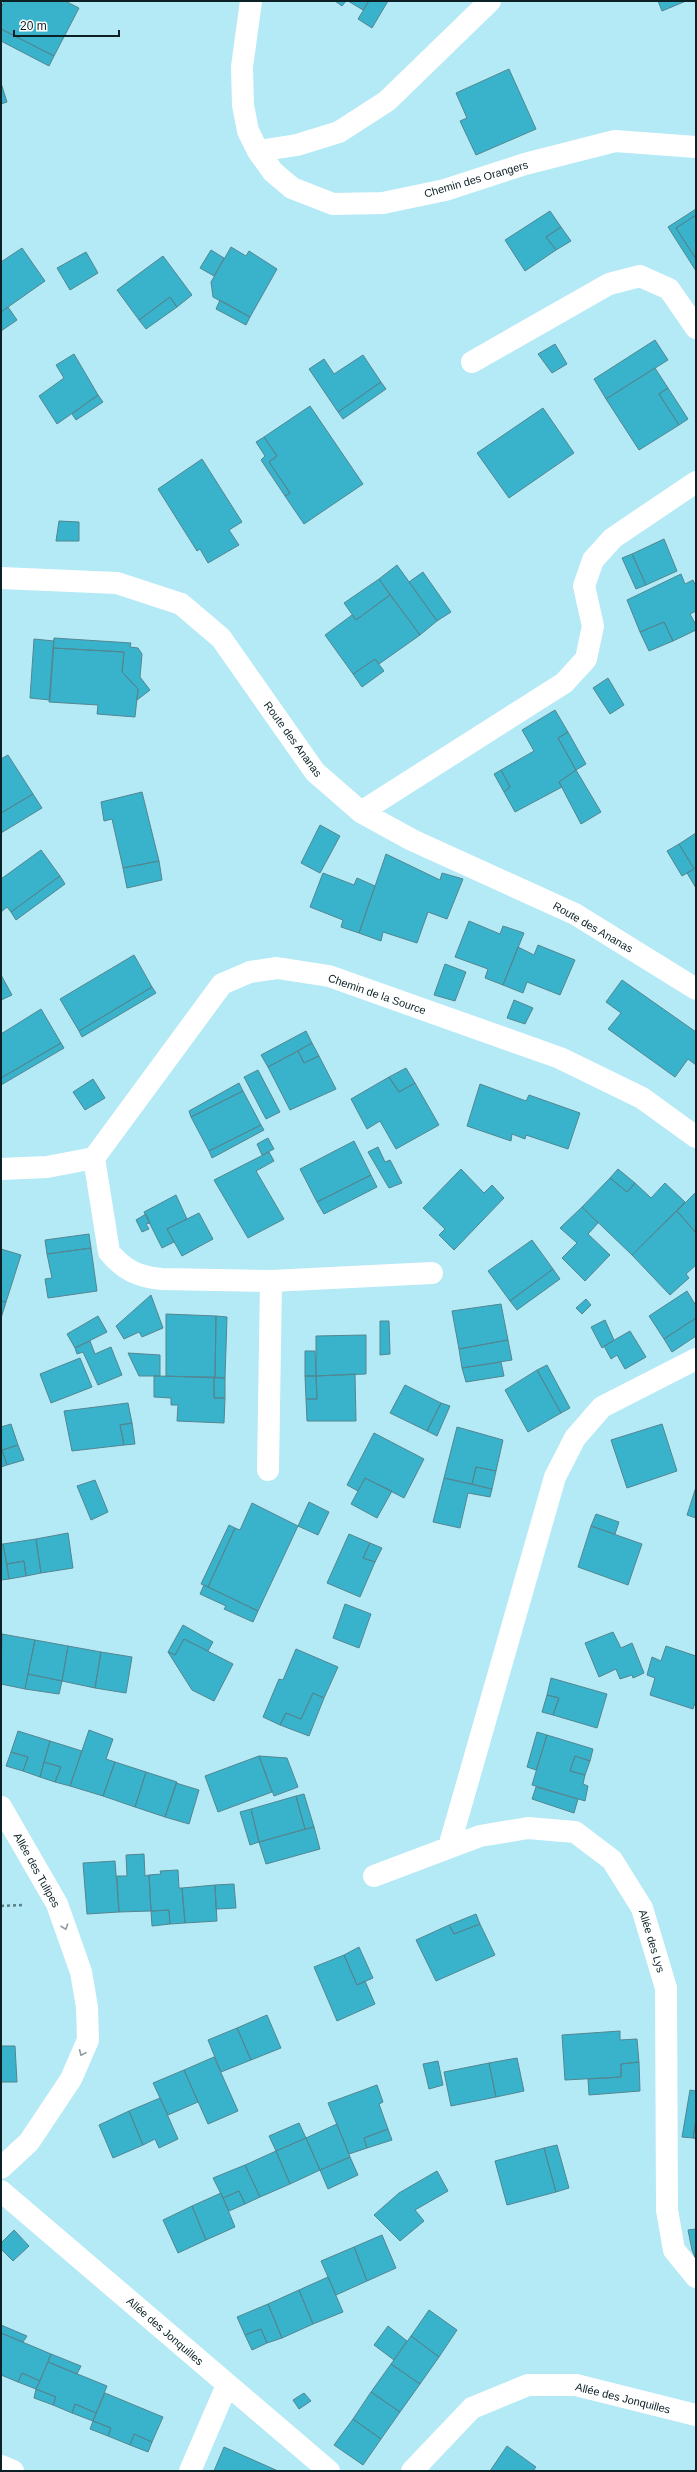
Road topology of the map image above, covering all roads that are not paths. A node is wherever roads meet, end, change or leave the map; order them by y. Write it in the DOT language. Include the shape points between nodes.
graph roads {
  1 [pos="251,1"];
  2 [pos="490,1"];
  3 [pos="696,146"];
  4 [pos="258,151"];
  5 [pos="696,328"];
  6 [pos="472,362"];
  7 [pos="696,482"];
  8 [pos="1,578"];
  9 [pos="361,812"];
  10 [pos="696,989"];
  11 [pos="696,1137"];
  12 [pos="94,1158"];
  13 [pos="1,1169"];
  14 [pos="432,1273"];
  15 [pos="271,1281"];
  16 [pos="696,1359"];
  17 [pos="268,1470"];
  18 [pos="1,1807"];
  19 [pos="449,1847"];
  20 [pos="374,1876"];
  21 [pos="1,2168"];
  22 [pos="1,2191"];
  23 [pos="696,2277"];
  24 [pos="227,2385"];
  25 [pos="696,2416"];
  26 [pos="1,2466"];
  27 [pos="13,2471"];
  28 [pos="190,2471"];
  29 [pos="328,2471"];
  30 [pos="412,2471"];
  1 -- 4 [label="street, Chemin des Orangers" via="242,67 243,106 248,131"];
  2 -- 4 [label="street" via="387,101 339,132 297,146"];
  3 -- 4 [label="street, Chemin des Orangers" via="614,141 525,164 445,190 383,203 333,204 292,188 273,172"];
  5 -- 6 [label="street" via="669,289 640,276 609,284"];
  7 -- 9 [label="street" via="613,538 593,560 584,586 593,626 586,659 564,684"];
  8 -- 9 [label="street, Route des Ananas" via="117,584 181,604 221,638 315,772"];
  9 -- 10 [label="street, Route des Ananas" via="412,840 575,914"];
  11 -- 12 [label="street, Chemin de la Source" via="642,1098 560,1058 329,976 277,968 250,972 222,984"];
  12 -- 13 [label="street" via="47,1167"];
  12 -- 15 [label="street" via="109,1252 118,1263 132,1273 162,1279"];
  14 -- 15 [label="street"];
  15 -- 17 [label="street"];
  16 -- 19 [label="street" via="602,1407 575,1438 558,1470"];
  18 -- 21 [label="street, Allée des Tulipes, one-way" via="57,1904 81,1972 87,2007 88,2040 71,2079 29,2142"];
  19 -- 20 [label="street, Allée des Lys"];
  19 -- 23 [label="street, Allée des Lys" via="480,1836 528,1828 575,1832 612,1860 642,1908 666,1988 666,2210 670,2238 682,2262"];
  22 -- 24 [label="street, Allée des Jonquilles"];
  24 -- 28 [label="street"];
  24 -- 29 [label="street, Allée des Jonquilles"];
  25 -- 30 [label="street, Allée des Jonquilles" via="576,2385 528,2386 472,2408"];
  26 -- 27 [label="street"];
}
